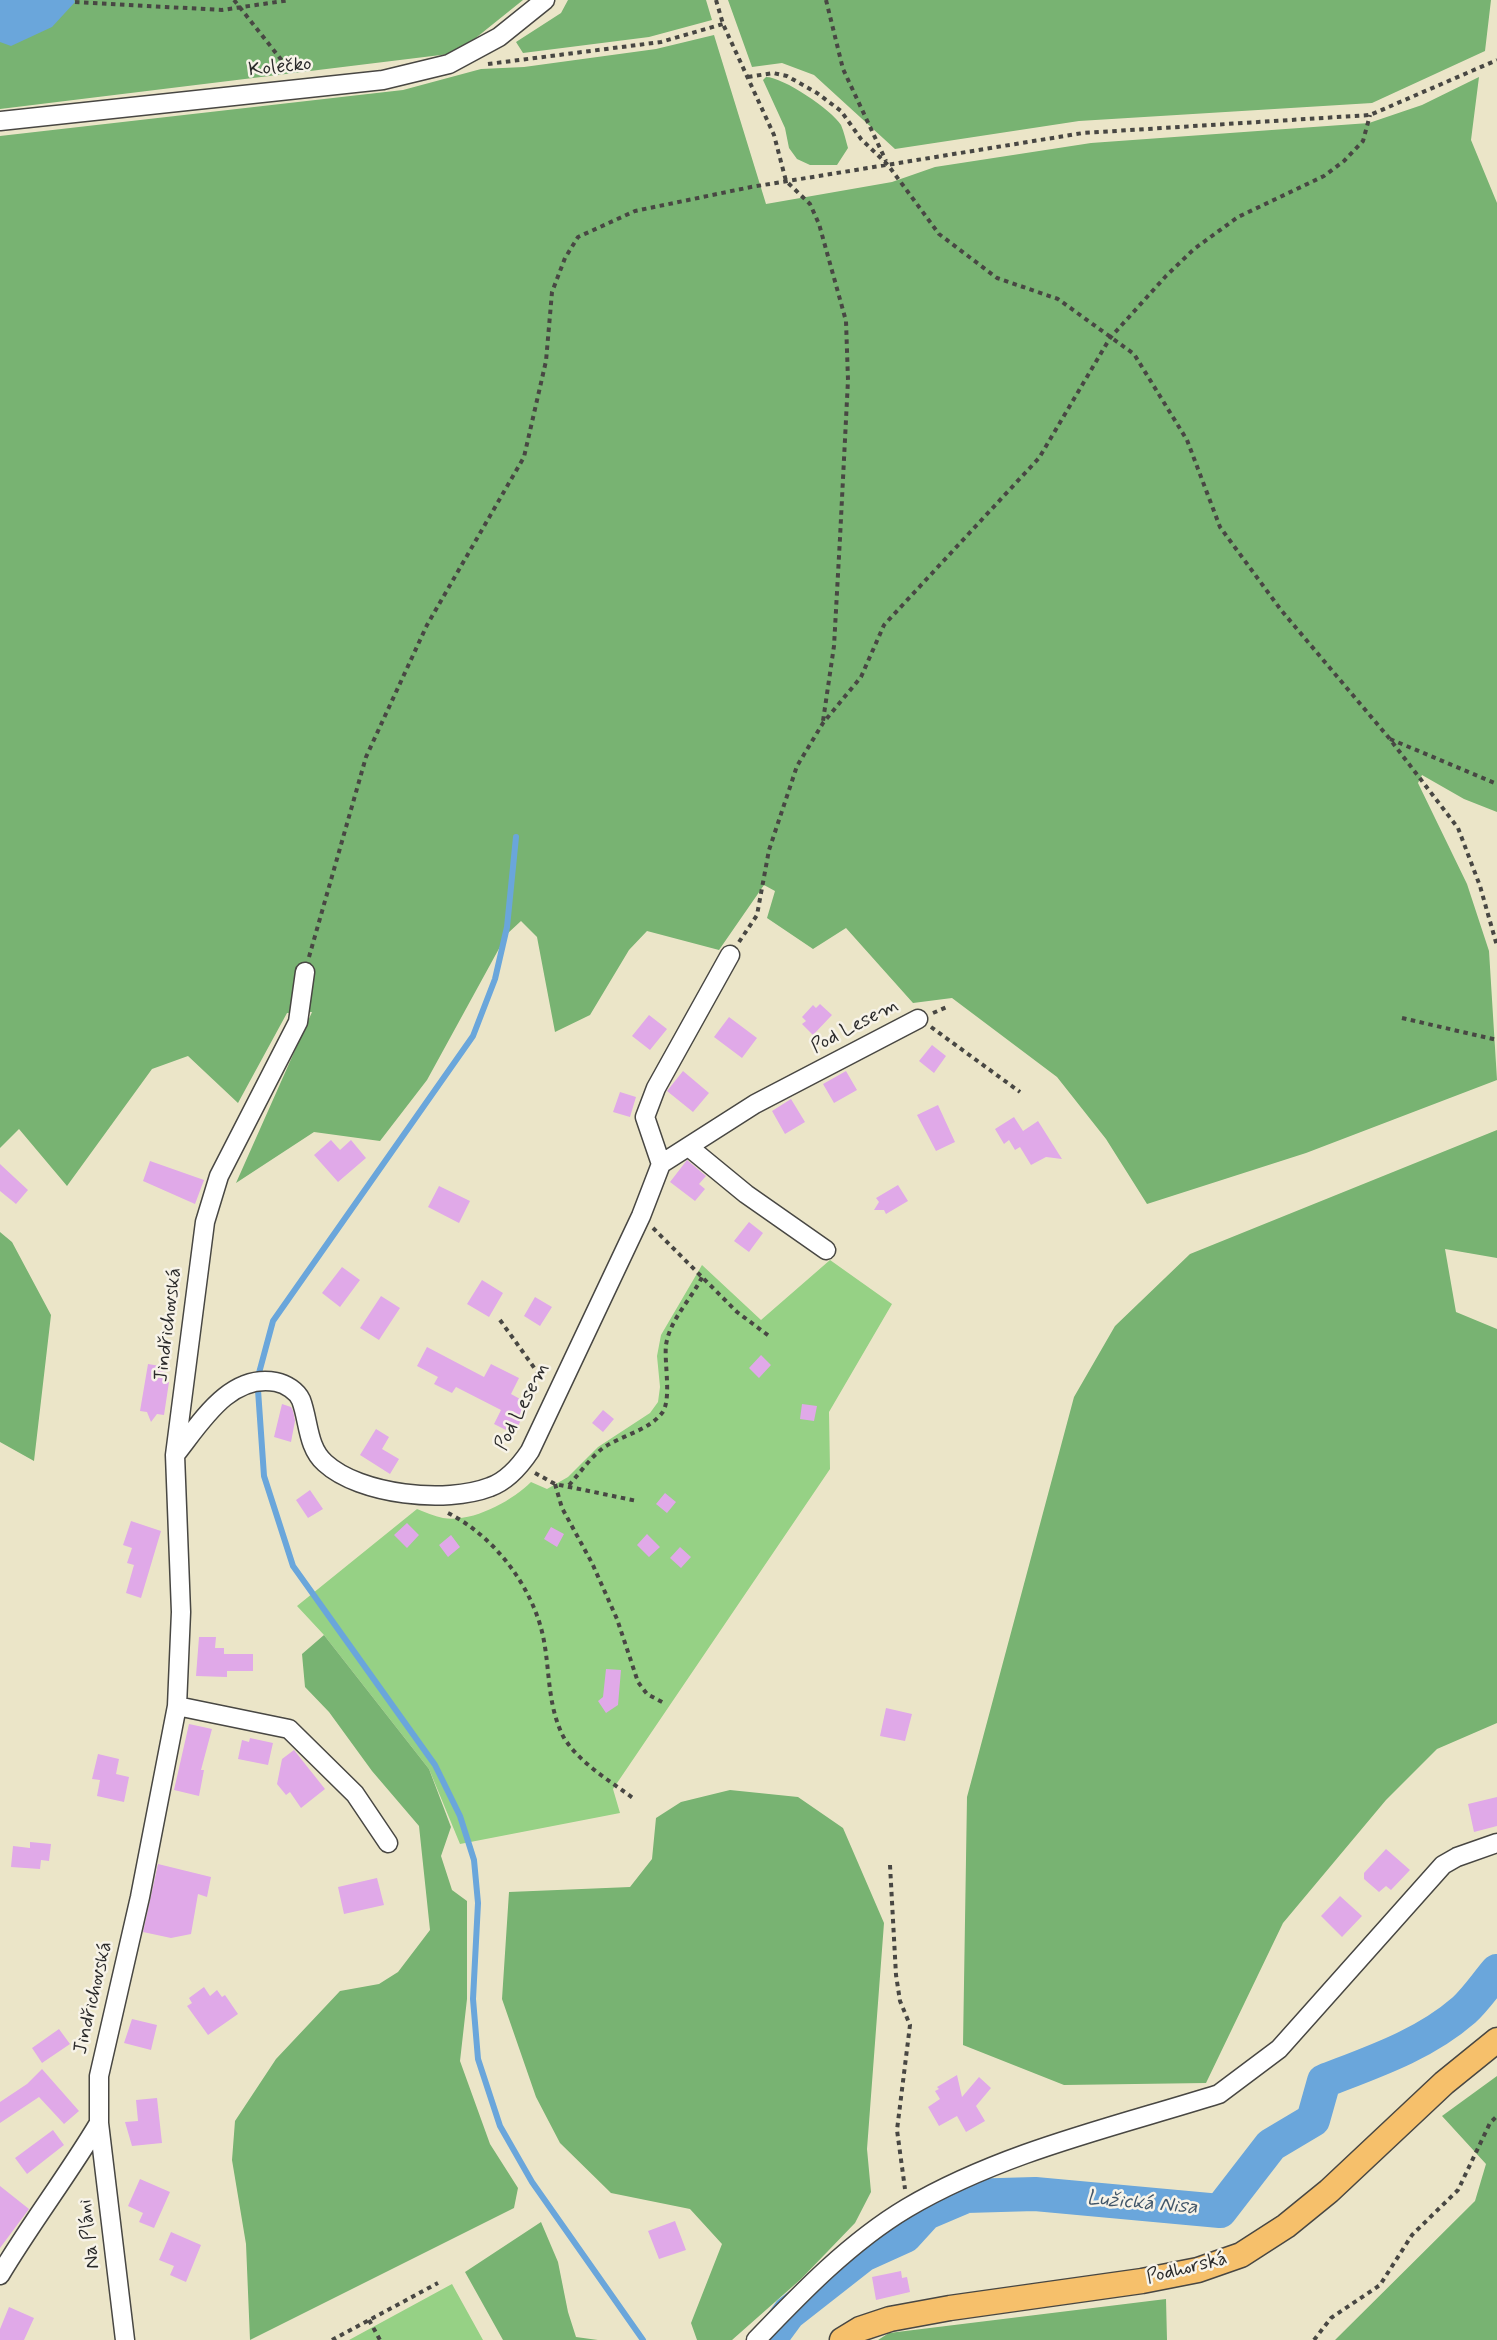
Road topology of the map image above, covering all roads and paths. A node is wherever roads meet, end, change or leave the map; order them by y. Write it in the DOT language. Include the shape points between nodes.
graph roads {
  1 [pos="234,0"];
  2 [pos="290,0"];
  3 [pos="545,0"];
  4 [pos="716,0"];
  5 [pos="826,0"];
  6 [pos="75,2"];
  7 [pos="239,7"];
  8 [pos="723,24"];
  9 [pos="1497,60"];
  10 [pos="485,64"];
  11 [pos="748,77"];
  12 [pos="304,88"];
  13 [pos="1370,115"];
  14 [pos="0,122"];
  15 [pos="888,165"];
  16 [pos="786,181"];
  17 [pos="1110,338"];
  18 [pos="823,723"];
  19 [pos="1389,738"];
  20 [pos="1497,784"];
  21 [pos="1497,946"];
  22 [pos="730,955"];
  23 [pos="305,972"];
  24 [pos="1402,1018"];
  25 [pos="918,1019"];
  26 [pos="1497,1040"];
  27 [pos="1020,1092"];
  28 [pos="690,1148"];
  29 [pos="661,1164"];
  30 [pos="641,1216"];
  31 [pos="826,1250"];
  32 [pos="702,1277"];
  33 [pos="500,1320"];
  34 [pos="769,1336"];
  35 [pos="554,1396"];
  36 [pos="175,1455"];
  37 [pos="569,1485"];
  38 [pos="637,1501"];
  39 [pos="440,1510"];
  40 [pos="664,1703"];
  41 [pos="177,1706"];
  42 [pos="633,1798"];
  43 [pos="388,1843"];
  44 [pos="1497,1843"];
  45 [pos="890,1865"];
  46 [pos="1497,2040"];
  47 [pos="1497,2116"];
  48 [pos="99,2122"];
  49 [pos="907,2208"];
  50 [pos="0,2275"];
  51 [pos="438,2283"];
  52 [pos="369,2320"];
  53 [pos="125,2340"];
  54 [pos="332,2340"];
  55 [pos="380,2340"];
  56 [pos="756,2340"];
  57 [pos="842,2340"];
  58 [pos="1314,2340"];
  1 -- 7 [label="path"];
  2 -- 7 [label="path"];
  3 -- 12 [label="street, Kolečko" via="499,36 449,64 383,80"];
  4 -- 8 [label="path"];
  5 -- 15 [label="path" via="843,69"];
  6 -- 7 [label="path" via="222,10"];
  7 -- 12 [label="path"];
  8 -- 10 [label="path" via="661,42"];
  8 -- 11 [label="path"];
  9 -- 13 [label="path"];
  11 -- 15 [label="path" via="773,73 802,83 841,111 861,139"];
  11 -- 16 [label="path" via="774,135"];
  12 -- 14 [label="street, Kolečko"];
  13 -- 15 [label="path" via="1083,133"];
  13 -- 17 [label="path" via="1363,141 1344,161 1324,176 1238,217 1194,249"];
  15 -- 16 [label="path"];
  15 -- 17 [label="path" via="939,234 998,278 1058,299"];
  16 -- 18 [label="path" via="810,204 819,224 846,321 848,381 834,645"];
  16 -- 23 [label="path" via="635,211 578,237 565,258 552,292 546,361 524,457 427,625 366,757"];
  17 -- 18 [label="path" via="1039,458 884,625 861,677"];
  17 -- 19 [label="path" via="1134,354 1162,397 1187,440 1220,527 1281,610"];
  18 -- 22 [label="path" via="797,766 769,850 757,915"];
  19 -- 20 [label="path"];
  19 -- 21 [label="path" via="1458,828"];
  22 -- 29 [label="street" via="656,1088 645,1117"];
  23 -- 36 [label="street, Jindřichovská" via="298,1022 219,1176 205,1222"];
  24 -- 26 [label="path"];
  25 -- 27 [label="path"];
  25 -- 28 [label="street, Pod Lesem" via="755,1104"];
  28 -- 29 [label="street, Pod Lesem"];
  28 -- 31 [label="street" via="746,1194"];
  29 -- 30 [label="street, Pod Lesem"];
  30 -- 32 [label="path"];
  30 -- 35 [label="street, Pod Lesem"];
  32 -- 34 [label="path" via="737,1312"];
  32 -- 37 [label="path" via="670,1328 664,1362 667,1395 663,1412 647,1426 601,1450"];
  33 -- 35 [label="path"];
  35 -- 36 [label="street, Pod Lesem" via="520,1465 490,1487 461,1493 407,1493 371,1487 337,1473 314,1448 298,1395 279,1382 249,1383 229,1393"];
  36 -- 41 [label="street, Jindřichovská" via="181,1612"];
  37 -- 38 [label="path"];
  37 -- 40 [label="path" via="555,1484 562,1508 592,1563 638,1682 647,1694"];
  39 -- 42 [label="path" via="463,1521 516,1574 531,1598 541,1628 552,1708 563,1736 574,1750"];
  41 -- 43 [label="street" via="289,1730 355,1794"];
  41 -- 48 [label="street, Jindřichovská" via="99,2076"];
  44 -- 49 [label="street" via="1443,1865 1279,2049 1219,2094 990,2166"];
  45 -- 49 [label="path" via="896,1975 900,2001 910,2025 897,2130"];
  46 -- 57 [label="main road, Podhorská" via="1444,2083 1329,2191 1286,2226 1241,2255 1198,2270 1142,2281 890,2319"];
  47 -- 58 [label="path" via="1490,2122 1458,2190 1412,2235 1380,2285 1331,2318"];
  48 -- 50 [label="street"];
  48 -- 53 [label="street, Na Pláni"];
  49 -- 56 [label="street" via="835,2264"];
  51 -- 52 [label="path"];
  52 -- 54 [label="path"];
  52 -- 55 [label="path"];
}
